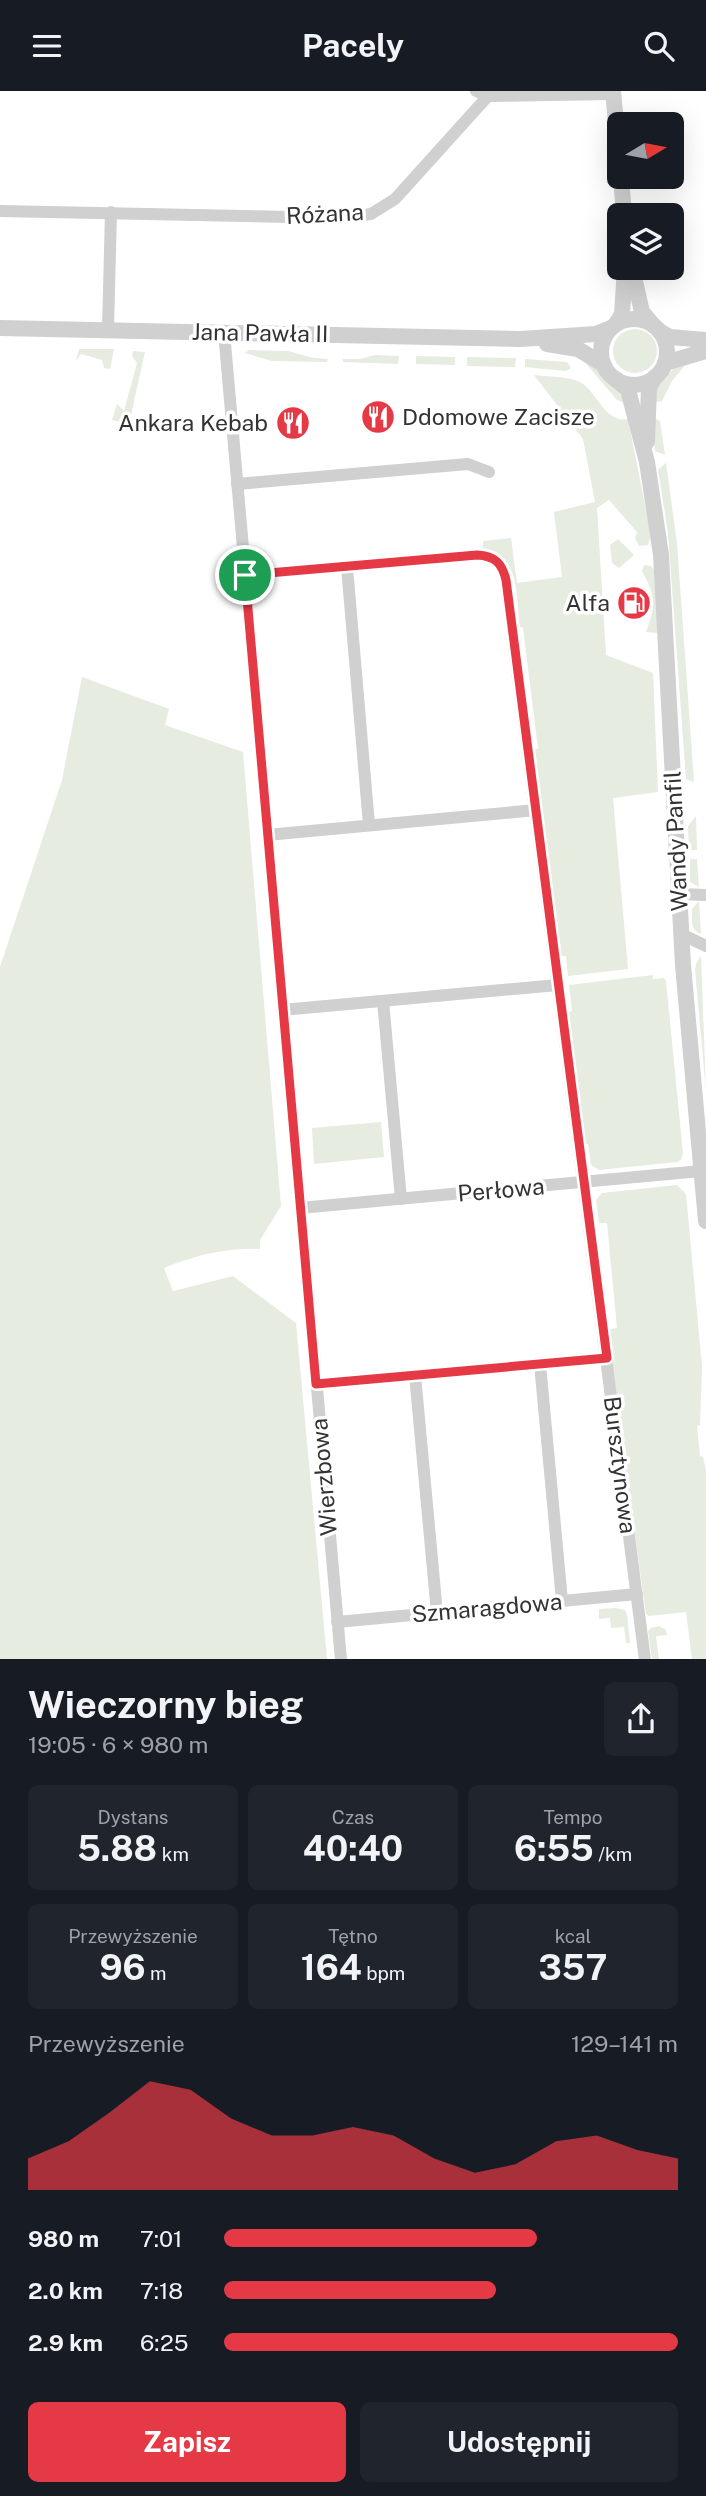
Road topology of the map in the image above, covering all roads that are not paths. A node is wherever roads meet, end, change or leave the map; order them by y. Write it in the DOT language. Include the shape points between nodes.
graph roads {
  1 [pos="613,92"];
  2 [pos="482,93"];
  3 [pos="578,93"];
  4 [pos="615,112"];
  5 [pos="0,211"];
  6 [pos="111,212"];
  7 [pos="624,280"];
  8 [pos="635,280"];
  9 [pos="614,326"];
  10 [pos="0,328"];
  11 [pos="656,328"];
  12 [pos="108,329"];
  13 [pos="224,332"];
  14 [pos="520,339"];
  15 [pos="706,340"];
  16 [pos="706,351"];
  17 [pos="665,363"];
  18 [pos="604,365"];
  19 [pos="655,377"];
  20 [pos="616,379"];
  21 [pos="647,462"];
  22 [pos="489,472"];
  23 [pos="237,484"];
  24 [pos="347,566"];
  25 [pos="245,575"];
  26 [pos="536,810"];
  27 [pos="369,825"];
  28 [pos="267,835"];
  29 [pos="679,894"];
  30 [pos="706,895"];
  31 [pos="681,934"];
  32 [pos="706,946"];
  33 [pos="558,985"];
  34 [pos="383,1001"];
  35 [pos="282,1010"];
  36 [pos="701,1171"];
  37 [pos="584,1183"];
  38 [pos="401,1199"];
  39 [pos="300,1208"];
  40 [pos="706,1221"];
  41 [pos="607,1358"];
  42 [pos="540,1364"];
  43 [pos="415,1375"];
  44 [pos="316,1384"];
  45 [pos="637,1594"];
  46 [pos="562,1601"];
  47 [pos="437,1613"];
  48 [pos="337,1622"];
  49 [pos="341,1659"];
  50 [pos="645,1659"];
  1 -- 3 [label="street"];
  1 -- 4 [label="street"];
  2 -- 3 [label="street"];
  2 -- 6 [label="street, Różana" via="395,199 371,214 341,218"];
  5 -- 6 [label="street, Różana"];
  6 -- 12 [label="street"];
  7 -- 9 [label="street" via="622,314"];
  8 -- 11 [label="street" via="642,312"];
  9 -- 11 [label="street" via="638,319"];
  9 -- 14 [label="street, Jana Pawła II" via="596,334"];
  9 -- 18 [label="street" via="603,342"];
  10 -- 12 [label="street, Jana Pawła II"];
  11 -- 15 [label="street" via="670,337"];
  11 -- 17 [label="street" via="666,346"];
  12 -- 13 [label="street, Jana Pawła II"];
  13 -- 14 [label="street, Jana Pawła II"];
  13 -- 23 [label="street, Wierzbowa"];
  14 -- 18 [label="street, Jana Pawła II" via="578,349"];
  16 -- 17 [label="street"];
  17 -- 19 [label="street"];
  18 -- 20 [label="street"];
  19 -- 20 [label="street" via="632,384"];
  19 -- 21 [label="street, Wandy Panfil" via="646,407"];
  20 -- 21 [label="street, Wandy Panfil" via="628,390"];
  21 -- 29 [label="street, Wandy Panfil" via="661,555"];
  22 -- 23 [label="street" via="468,464"];
  23 -- 25 [label="street, Wierzbowa"];
  24 -- 25 [label="street, Bursztynowa"];
  24 -- 26 [label="street, Bursztynowa" via="487,556 504,570"];
  24 -- 27 [label="street"];
  25 -- 28 [label="street, Wierzbowa"];
  26 -- 27 [label="street"];
  26 -- 33 [label="street, Bursztynowa"];
  27 -- 28 [label="street"];
  28 -- 35 [label="street, Wierzbowa"];
  29 -- 30 [label="street"];
  29 -- 31 [label="street, Wandy Panfil"];
  31 -- 32 [label="street"];
  31 -- 36 [label="street, Wandy Panfil"];
  33 -- 34 [label="street"];
  33 -- 37 [label="street, Bursztynowa"];
  34 -- 35 [label="street"];
  34 -- 38 [label="street"];
  35 -- 39 [label="street, Wierzbowa"];
  36 -- 37 [label="street, Perłowa"];
  36 -- 40 [label="street, Wandy Panfil"];
  37 -- 38 [label="street, Perłowa"];
  37 -- 41 [label="street, Bursztynowa"];
  38 -- 39 [label="street, Perłowa"];
  39 -- 44 [label="street, Wierzbowa"];
  41 -- 42 [label="street"];
  41 -- 45 [label="street, Bursztynowa"];
  42 -- 43 [label="street"];
  42 -- 46 [label="street"];
  43 -- 44 [label="street"];
  43 -- 47 [label="street"];
  44 -- 48 [label="street, Wierzbowa"];
  45 -- 46 [label="street, Szmaragdowa"];
  45 -- 50 [label="street, Bursztynowa"];
  46 -- 47 [label="street, Szmaragdowa"];
  47 -- 48 [label="street, Szmaragdowa"];
  48 -- 49 [label="street, Wierzbowa"];
}
